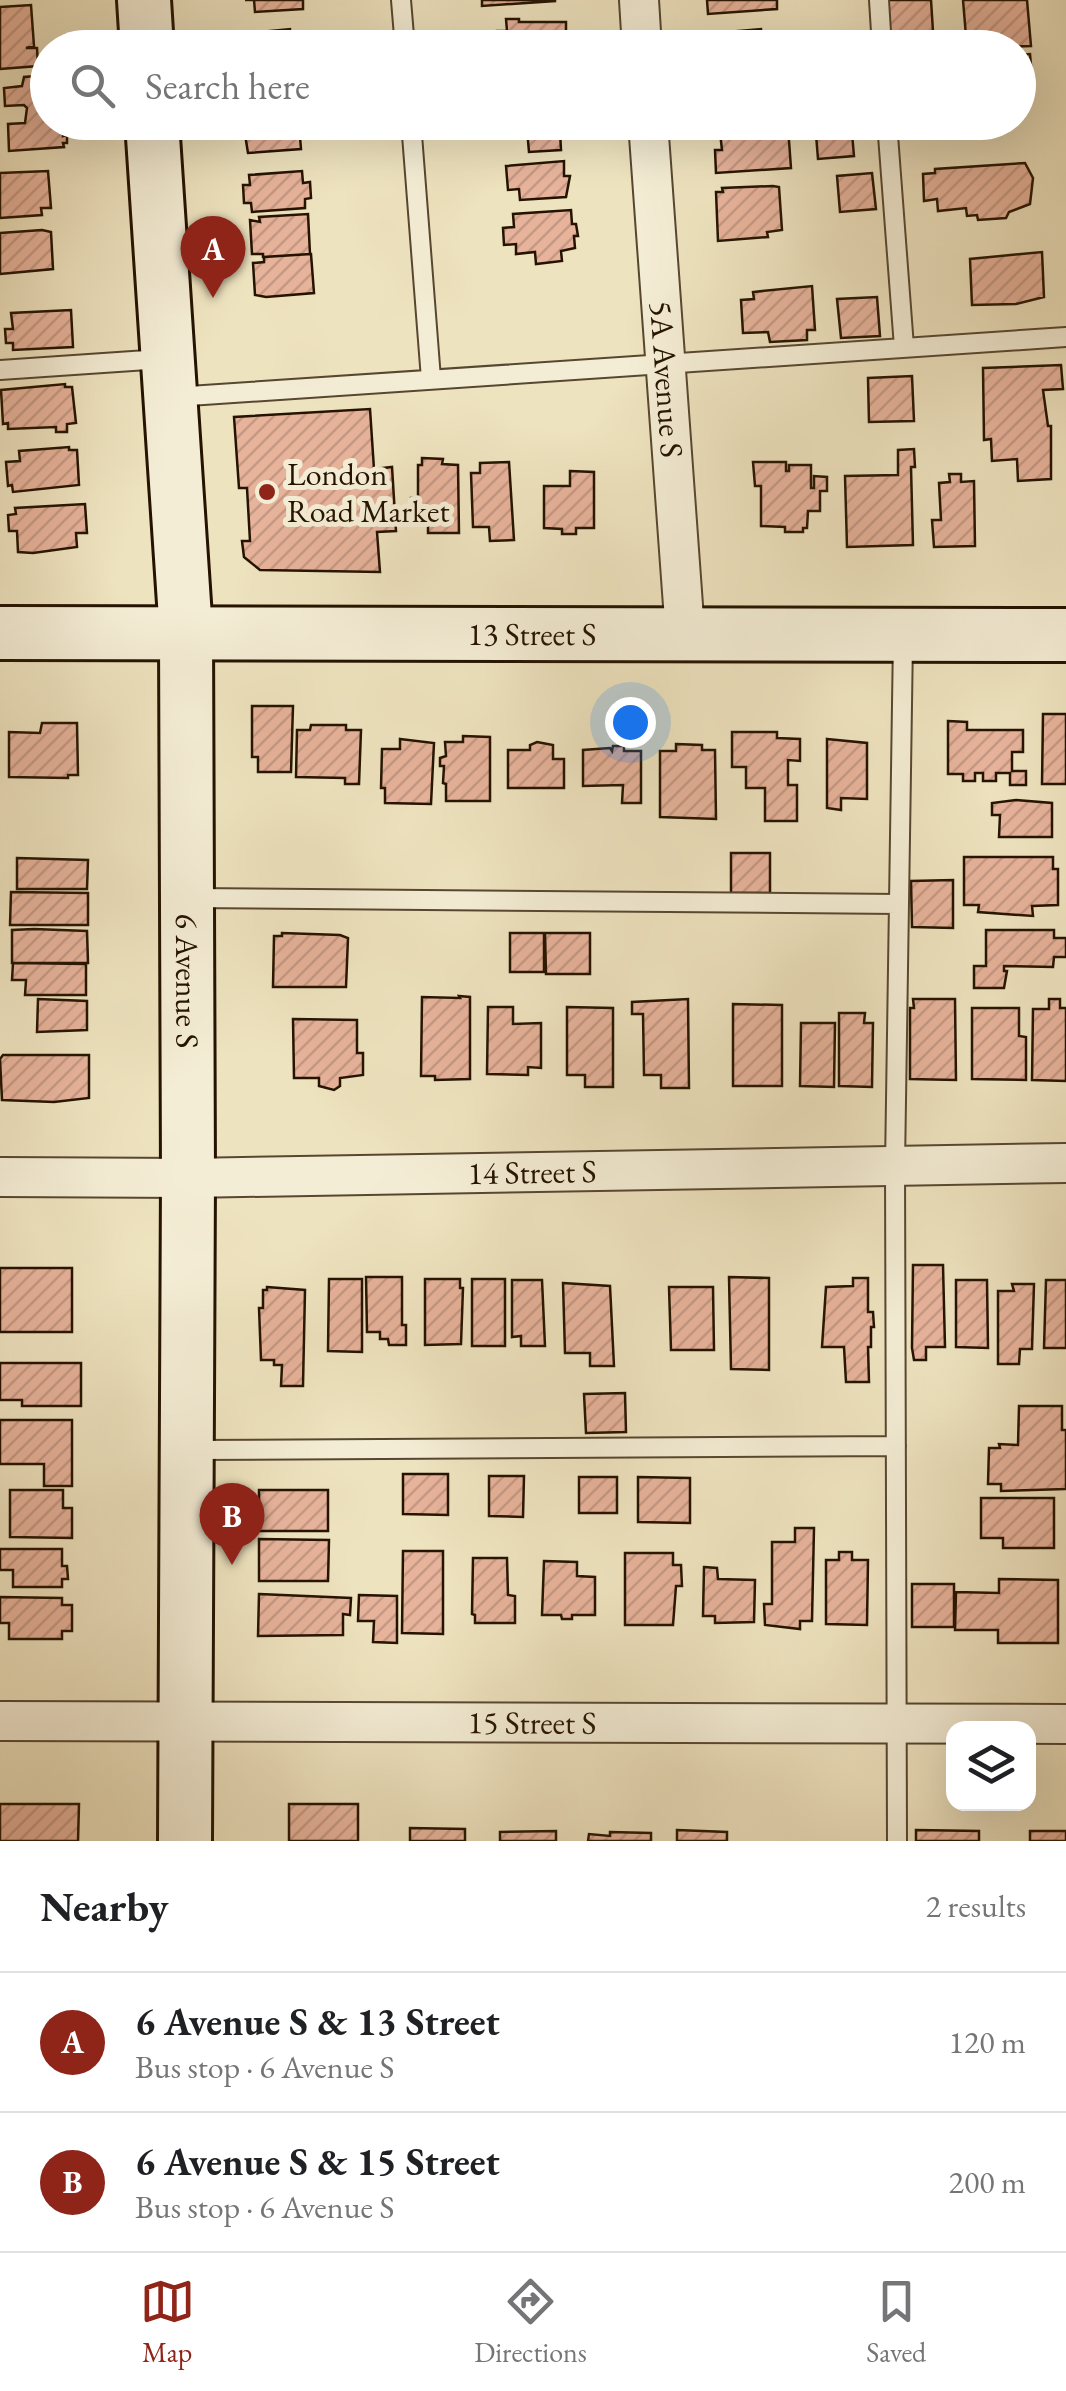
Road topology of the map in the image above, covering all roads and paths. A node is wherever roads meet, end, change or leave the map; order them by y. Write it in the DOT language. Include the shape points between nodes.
graph roads {
  1 [pos="144,0"];
  2 [pos="401,0"];
  3 [pos="639,0"];
  4 [pos="879,0"];
  5 [pos="146,30"];
  6 [pos="404,30"];
  7 [pos="641,30"];
  8 [pos="881,30"];
  9 [pos="153,140"];
  10 [pos="412,140"];
  11 [pos="649,140"];
  12 [pos="889,140"];
  13 [pos="1066,337"];
  14 [pos="904,347"];
  15 [pos="665,362"];
  16 [pos="0,370"];
  17 [pos="169,378"];
  18 [pos="431,379"];
  19 [pos="0,632"];
  20 [pos="186,633"];
  21 [pos="685,633"];
  22 [pos="903,634"];
  23 [pos="1066,635"];
  24 [pos="187,898"];
  25 [pos="899,904"];
  26 [pos="1066,1163"];
  27 [pos="895,1166"];
  28 [pos="0,1177"];
  29 [pos="188,1178"];
  30 [pos="896,1446"];
  31 [pos="187,1450"];
  32 [pos="0,1721"];
  33 [pos="186,1722"];
  34 [pos="897,1723"];
  35 [pos="1066,1724"];
  36 [pos="185,1841"];
  37 [pos="896,1841"];
  1 -- 5 [label="main road"];
  2 -- 6 [label="lane"];
  3 -- 7 [label="street"];
  4 -- 8 [label="lane"];
  9 -- 17 [label="main road, 6 Avenue S"];
  10 -- 18 [label="lane"];
  11 -- 15 [label="street, 5A Avenue S"];
  12 -- 14 [label="lane"];
  13 -- 14 [label="lane"];
  14 -- 15 [label="lane"];
  15 -- 18 [label="lane"];
  15 -- 21 [label="street, 5A Avenue S"];
  16 -- 17 [label="lane"];
  17 -- 18 [label="lane"];
  17 -- 20 [label="main road, 6 Avenue S"];
  19 -- 20 [label="main road, 13 Street S"];
  20 -- 21 [label="main road, 13 Street S"];
  20 -- 24 [label="main road, 6 Avenue S"];
  21 -- 22 [label="main road, 13 Street S"];
  22 -- 23 [label="main road, 13 Street S"];
  22 -- 25 [label="lane"];
  24 -- 25 [label="lane"];
  24 -- 29 [label="main road, 6 Avenue S"];
  25 -- 27 [label="lane"];
  26 -- 27 [label="street, 14 Street S"];
  27 -- 29 [label="street, 14 Street S"];
  27 -- 30 [label="lane"];
  28 -- 29 [label="street, 14 Street S"];
  29 -- 31 [label="main road, 6 Avenue S"];
  30 -- 31 [label="lane"];
  30 -- 34 [label="lane"];
  31 -- 33 [label="main road, 6 Avenue S"];
  32 -- 33 [label="street, 15 Street S"];
  33 -- 34 [label="street, 15 Street S"];
  33 -- 36 [label="main road, 6 Avenue S"];
  34 -- 35 [label="street, 15 Street S"];
  34 -- 37 [label="lane"];
}
